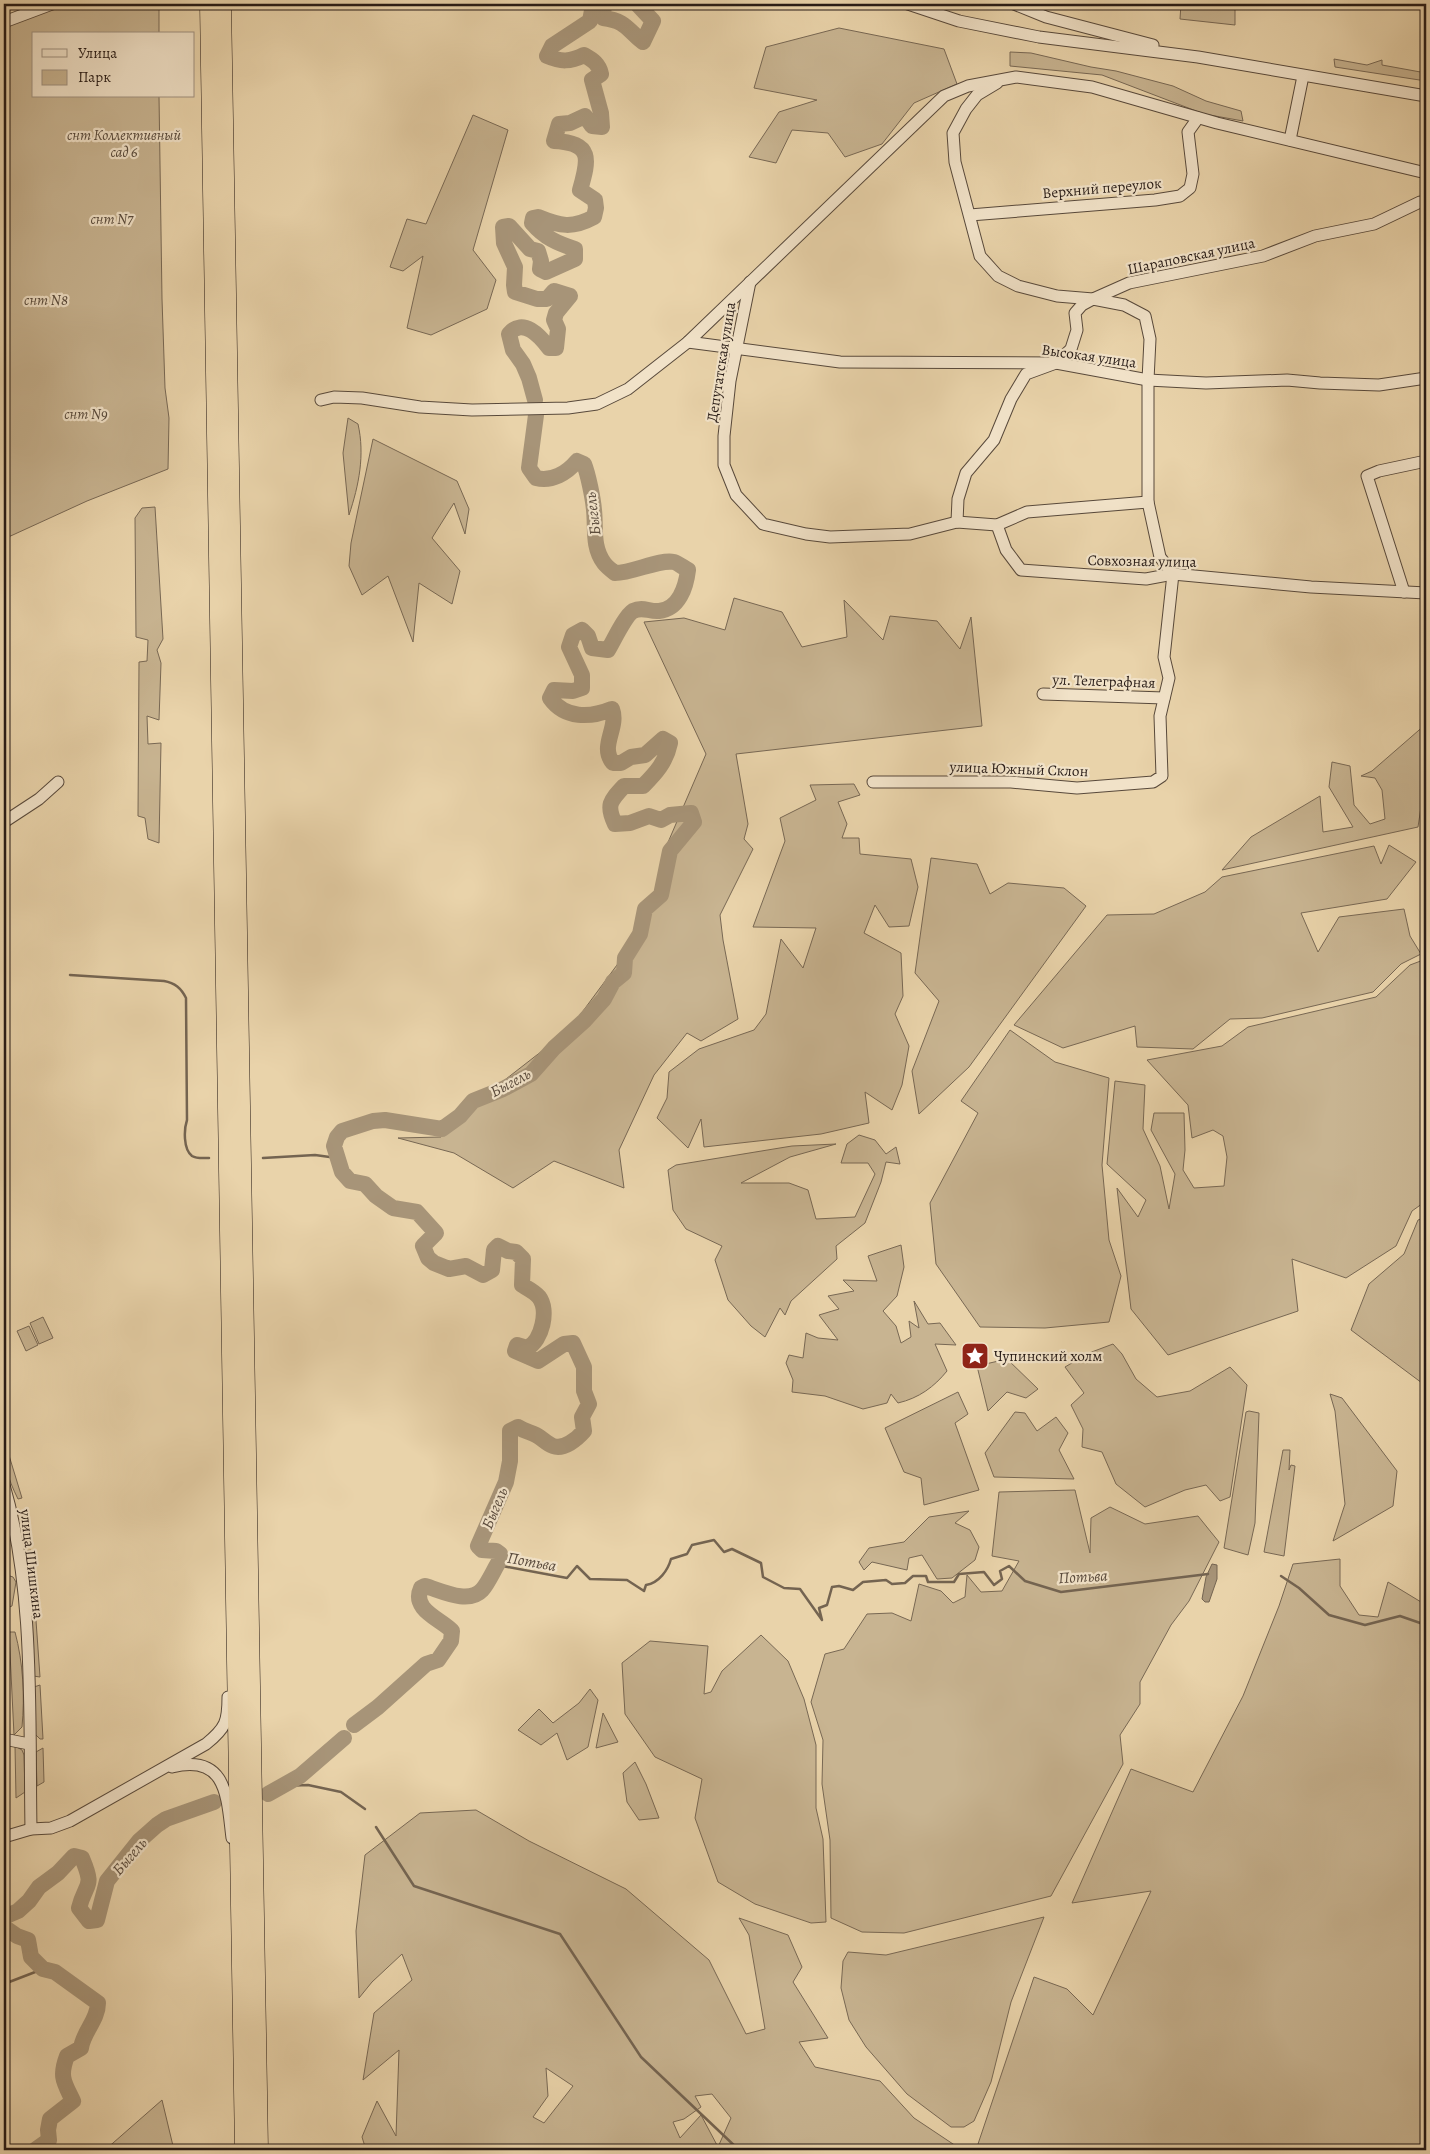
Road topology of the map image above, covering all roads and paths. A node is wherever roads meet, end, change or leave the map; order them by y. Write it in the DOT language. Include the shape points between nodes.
graph roads {
  1 [pos="52,4"];
  2 [pos="209,4"];
  3 [pos="222,4"];
  4 [pos="908,4"];
  5 [pos="1014,4"];
  6 [pos="4,22"];
  7 [pos="1198,57"];
  8 [pos="1303,76"];
  9 [pos="1003,80"];
  10 [pos="1426,96"];
  11 [pos="1198,118"];
  12 [pos="1290,140"];
  13 [pos="1426,173"];
  14 [pos="1426,202"];
  15 [pos="970,215"];
  16 [pos="750,282"];
  17 [pos="1057,296"];
  18 [pos="1093,299"];
  19 [pos="1075,313"];
  20 [pos="688,342"];
  21 [pos="738,348"];
  22 [pos="1056,363"];
  23 [pos="1426,378"];
  24 [pos="1148,380"];
  25 [pos="320,400"];
  26 [pos="1426,461"];
  27 [pos="1148,502"];
  28 [pos="957,522"];
  29 [pos="997,525"];
  30 [pos="1173,574"];
  31 [pos="1404,592"];
  32 [pos="1426,594"];
  33 [pos="1043,694"];
  34 [pos="1164,698"];
  35 [pos="58,782"];
  36 [pos="873,782"];
  37 [pos="4,822"];
  38 [pos="4,1485"];
  39 [pos="235,1640"];
  40 [pos="4,1739"];
  41 [pos="29,1744"];
  42 [pos="158,1770"];
  43 [pos="31,1829"];
  44 [pos="4,1837"];
  45 [pos="239,1904"];
  46 [pos="244,2150"];
  47 [pos="259,2150"];
  1 -- 6 [label="street"];
  2 -- 39 [label="highway"];
  3 -- 47 [label="highway"];
  4 -- 7 [label="street" via="959,21 1038,37"];
  5 -- 7 [label="street" via="1046,17"];
  7 -- 8 [label="street"];
  8 -- 10 [label="street"];
  8 -- 12 [label="street"];
  9 -- 11 [label="street" via="1016,77 1092,87"];
  9 -- 15 [label="street, Шараповская улица" via="977,95 953,133 955,162"];
  9 -- 16 [label="street" via="968,86 944,96"];
  11 -- 12 [label="street"];
  11 -- 15 [label="street, Верхний переулок" via="1188,132 1193,174 1190,188 1180,196"];
  12 -- 13 [label="street"];
  14 -- 18 [label="street, Шараповская улица" via="1374,224 1315,236 1263,256 1129,283"];
  15 -- 17 [label="street, Шараповская улица" via="980,256 998,276 1018,286"];
  16 -- 20 [label="street"];
  16 -- 21 [label="street, Депутатская улица"];
  17 -- 18 [label="street, Шараповская улица"];
  17 -- 19 [label="street"];
  18 -- 19 [label="street"];
  18 -- 24 [label="street" via="1124,305 1145,316 1150,338"];
  19 -- 22 [label="street" via="1077,330 1071,349"];
  20 -- 21 [label="street, Высокая улица"];
  20 -- 25 [label="street" via="628,389 597,404 568,408 472,410 420,407 362,398"];
  21 -- 22 [label="street, Высокая улица" via="840,362"];
  21 -- 28 [label="street, Депутатская улица" via="730,381 724,465 736,495 763,524 830,536 910,534"];
  22 -- 24 [label="street, Высокая улица"];
  22 -- 28 [label="street" via="1026,374 1011,399 994,440 966,473 958,499"];
  23 -- 24 [label="street, Высокая улица" via="1379,385 1287,380"];
  24 -- 27 [label="street"];
  26 -- 31 [label="street" via="1367,476"];
  27 -- 29 [label="street, Депутатская улица" via="1027,512"];
  27 -- 30 [label="street" via="1160,557"];
  28 -- 29 [label="street, Депутатская улица"];
  29 -- 30 [label="street, Совхозная улица" via="1006,550 1021,570 1146,579"];
  30 -- 31 [label="street, Совхозная улица"];
  30 -- 34 [label="street" via="1164,657 1169,678"];
  31 -- 32 [label="street, Совхозная улица"];
  33 -- 34 [label="street, ул. Телеграфная"];
  34 -- 36 [label="street, улица Южный Склон" via="1160,716 1162,776 1153,782 1077,788 1011,782"];
  35 -- 37 [label="street"];
  38 -- 41 [label="street, улица Шишкина" via="21,1569"];
  39 -- 42 [label="street" via="229,1675 228,1716 224,1726 206,1744"];
  39 -- 45 [label="highway"];
  40 -- 41 [label="street"];
  41 -- 43 [label="street, улица Шишкина"];
  42 -- 43 [label="street" via="70,1822 51,1828"];
  42 -- 45 [label="street" via="183,1764 197,1765 209,1769 218,1778 227,1793"];
  43 -- 44 [label="street"];
  45 -- 46 [label="highway"];
}
